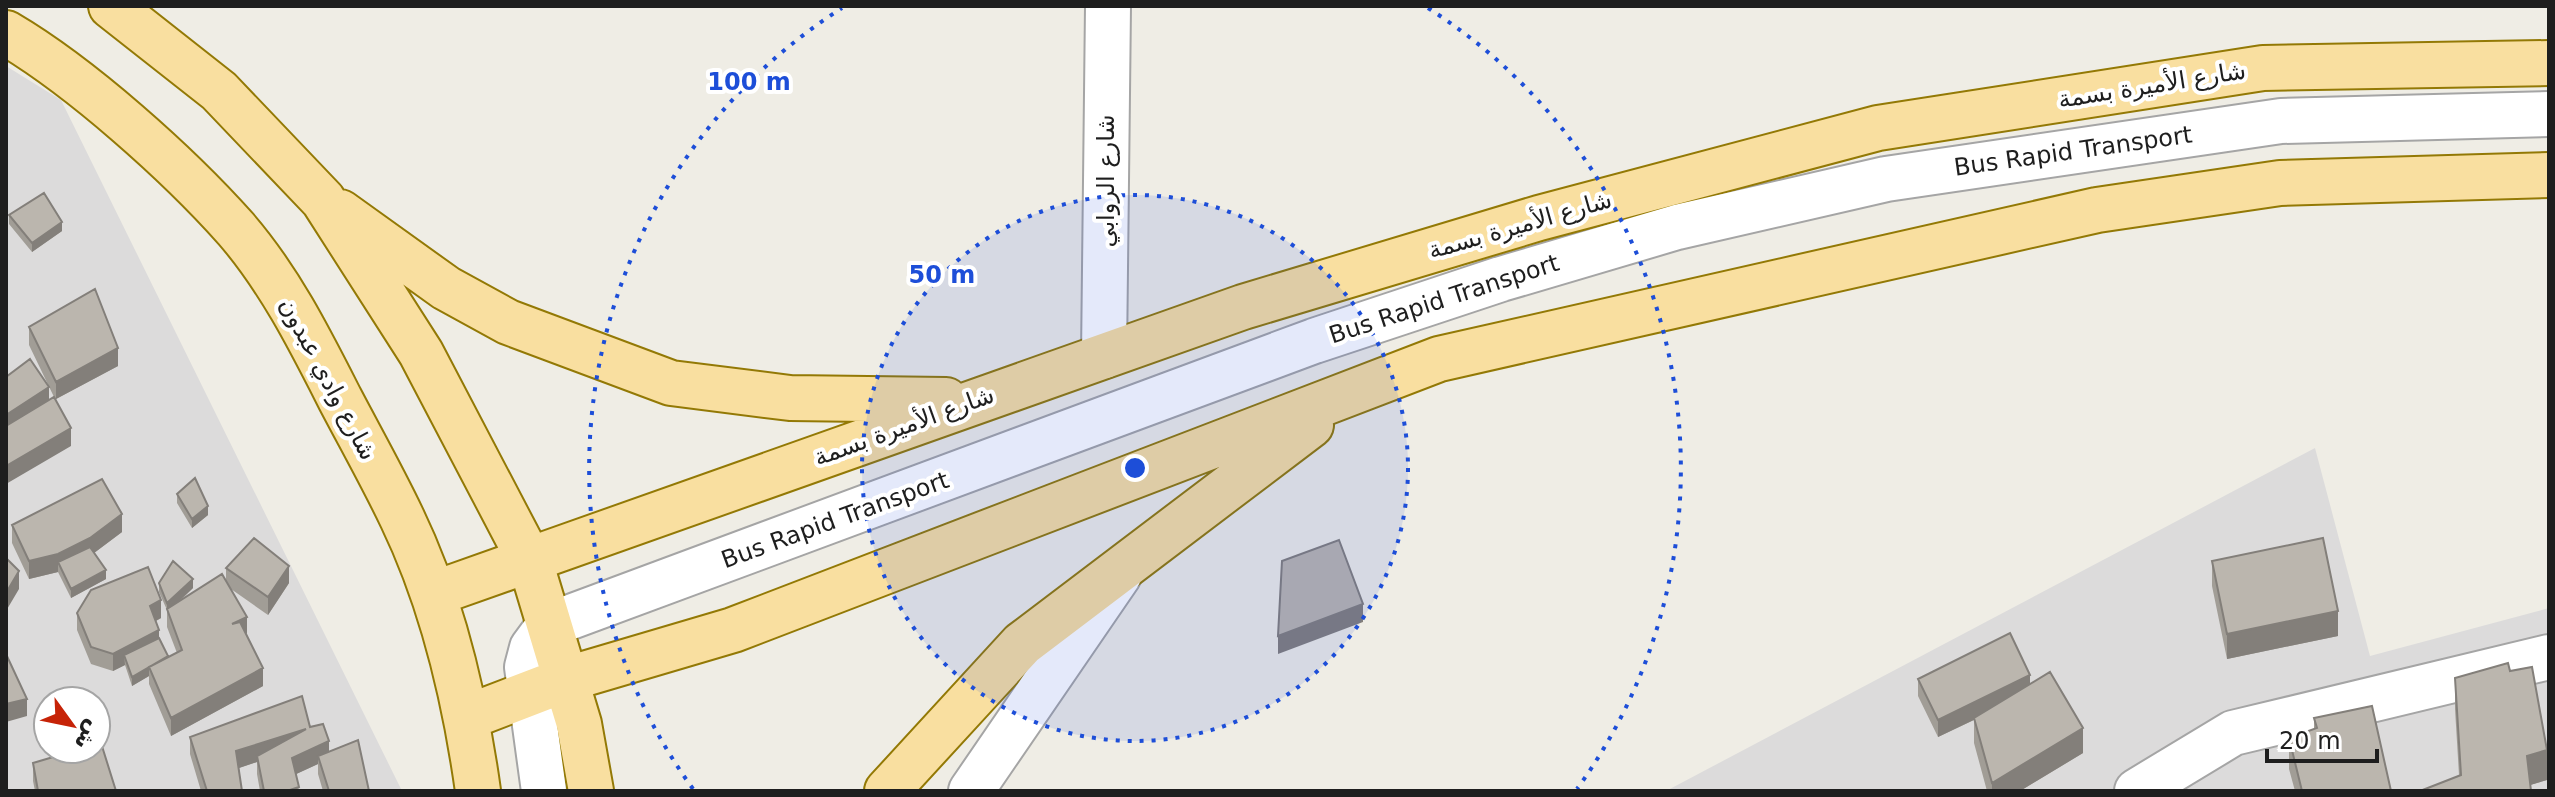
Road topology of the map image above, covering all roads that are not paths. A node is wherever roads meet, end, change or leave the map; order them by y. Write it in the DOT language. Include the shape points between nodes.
graph roads {
  1 [pos="111,6"];
  2 [pos="1108,6"];
  3 [pos="6,33"];
  4 [pos="2549,63"];
  5 [pos="2549,114"];
  6 [pos="2549,175"];
  7 [pos="323,200"];
  8 [pos="1104,356"];
  9 [pos="1352,394"];
  10 [pos="973,401"];
  11 [pos="530,561"];
  12 [pos="1126,565"];
  13 [pos="433,594"];
  14 [pos="549,625"];
  15 [pos="2549,657"];
  16 [pos="548,685"];
  17 [pos="468,717"];
  18 [pos="478,791"];
  19 [pos="544,791"];
  20 [pos="591,791"];
  21 [pos="887,791"];
  22 [pos="971,791"];
  23 [pos="2137,791"];
  1 -- 7 [label="main road" via="219,91"];
  2 -- 8 [label="street, شارع الروابي"];
  3 -- 13 [label="main road, شارع وادي عبدون" via="90,93 236,230 291,304 403,519"];
  4 -- 8 [label="main road, شارع الأميرة بسمة" via="2263,68 1878,128 1539,218 1243,307"];
  5 -- 14 [label="street, Bus Rapid Transport" via="2281,121 1886,179 1677,227 1314,341"];
  6 -- 9 [label="main road" via="2280,183 2097,210 1439,359"];
  7 -- 10 [label="main road" via="446,288 508,322 671,383 790,398"];
  7 -- 11 [label="main road" via="421,353"];
  8 -- 10 [label="main road, شارع الأميرة بسمة"];
  9 -- 12 [label="main road"];
  9 -- 16 [label="main road" via="733,630"];
  10 -- 11 [label="main road, شارع الأميرة بسمة"];
  11 -- 13 [label="main road, شارع الأميرة بسمة"];
  11 -- 14 [label="main road"];
  12 -- 21 [label="main road" via="1022,644"];
  12 -- 22 [label="street"];
  13 -- 17 [label="main road"];
  14 -- 16 [label="main road"];
  15 -- 23 [label="street" via="2233,733"];
  16 -- 17 [label="main road"];
  16 -- 19 [label="street"];
  16 -- 20 [label="main road" via="579,724"];
  17 -- 18 [label="main road"];
}
